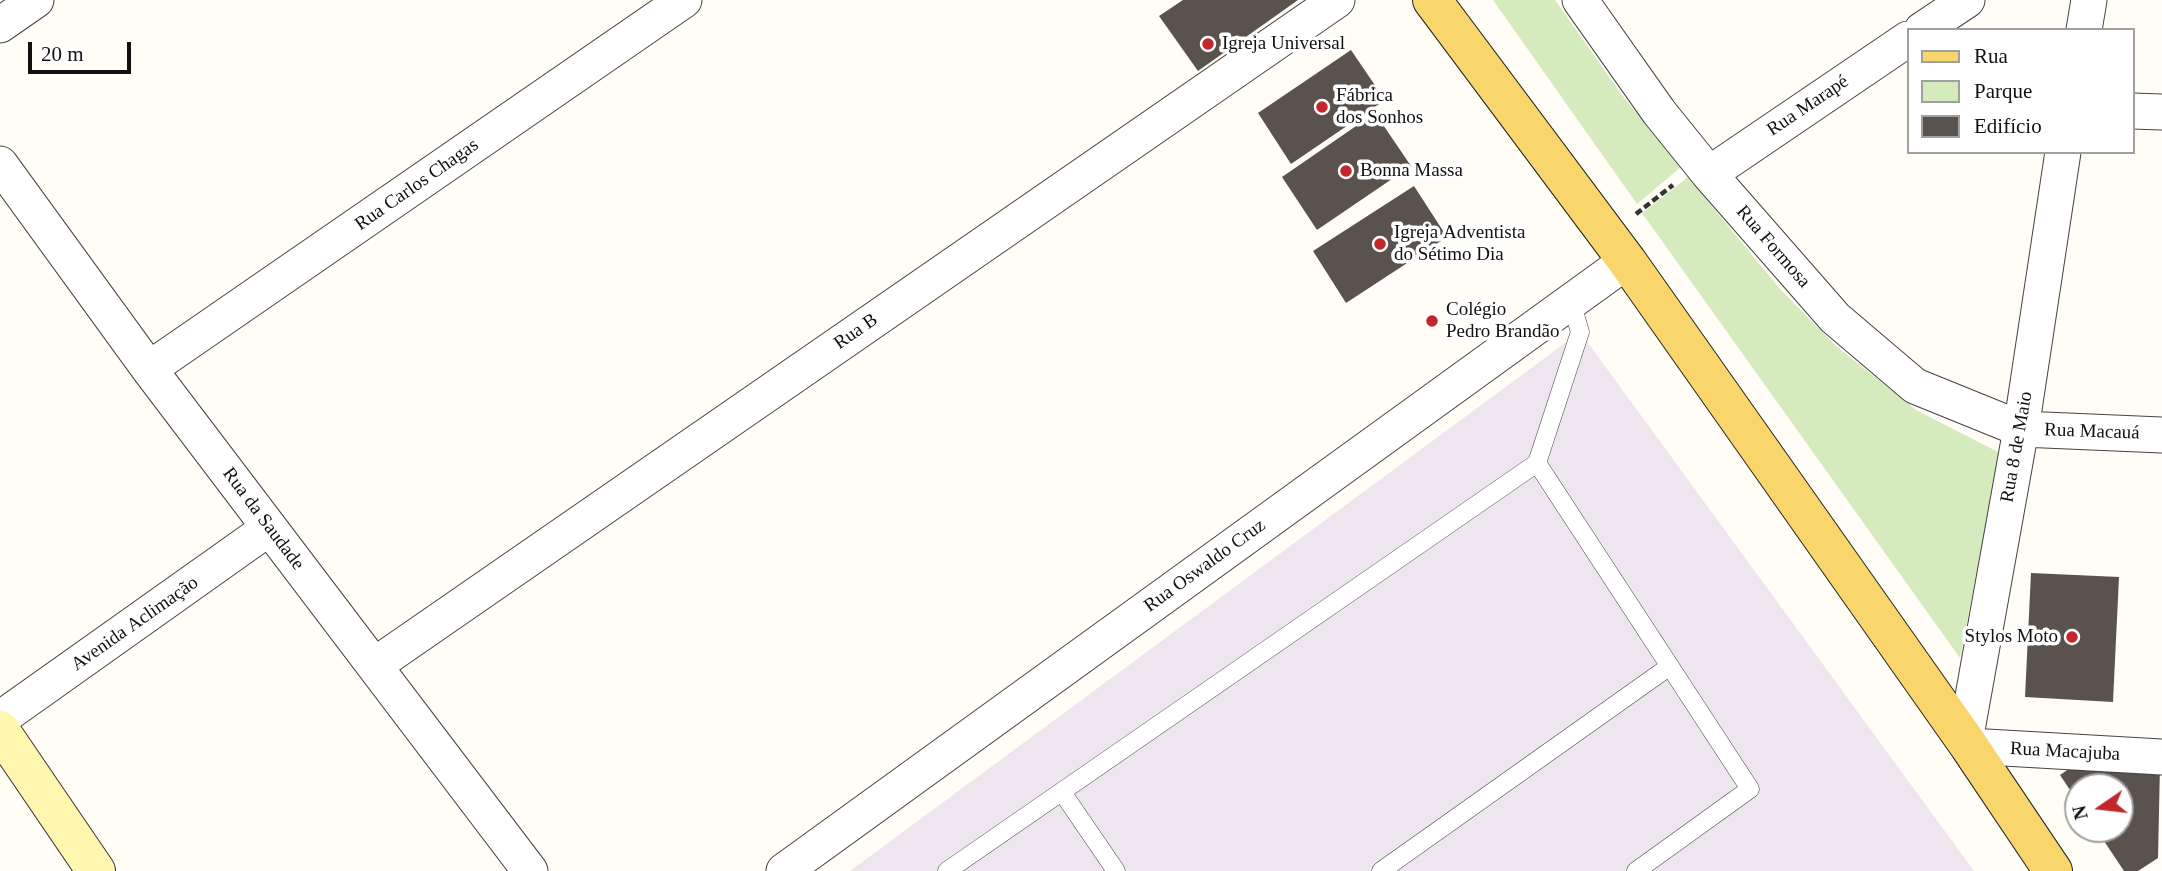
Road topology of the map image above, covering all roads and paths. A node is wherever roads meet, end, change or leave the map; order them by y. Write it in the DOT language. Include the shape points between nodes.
graph roads {
  1 [pos="36,0"];
  2 [pos="684,0"];
  3 [pos="1337,0"];
  4 [pos="1432,0"];
  5 [pos="1580,0"];
  6 [pos="1967,0"];
  7 [pos="2089,0"];
  8 [pos="0,24"];
  9 [pos="1925,28"];
  10 [pos="2084,28"];
  11 [pos="1906,40"];
  12 [pos="2134,111"];
  13 [pos="2162,113"];
  14 [pos="2063,154"];
  15 [pos="0,164"];
  16 [pos="1694,177"];
  17 [pos="1636,215"];
  18 [pos="1627,261"];
  19 [pos="1571,301"];
  20 [pos="149,369"];
  21 [pos="2021,429"];
  22 [pos="2162,435"];
  23 [pos="1536,463"];
  24 [pos="270,528"];
  25 [pos="374,665"];
  26 [pos="1670,666"];
  27 [pos="0,719"];
  28 [pos="0,730"];
  29 [pos="1967,744"];
  30 [pos="2162,757"];
  31 [pos="1062,792"];
  32 [pos="96,871"];
  33 [pos="530,871"];
  34 [pos="784,871"];
  35 [pos="947,871"];
  36 [pos="1116,871"];
  37 [pos="1381,871"];
  38 [pos="1636,871"];
  39 [pos="2053,871"];
  1 -- 8 [label="street"];
  2 -- 20 [label="street, Rua Carlos Chagas"];
  3 -- 25 [label="street, Rua B"];
  4 -- 18 [label="main road"];
  5 -- 16 [label="street, Rua Formosa" via="1659,112"];
  6 -- 9 [label="street"];
  7 -- 10 [label="street"];
  11 -- 16 [label="street, Rua Marapé"];
  12 -- 13 [label="street"];
  14 -- 21 [label="street, Rua 8 de Maio"];
  15 -- 20 [label="street, Rua da Saudade"];
  16 -- 17 [label="path"];
  16 -- 21 [label="street, Rua Formosa" via="1835,318 1914,386"];
  18 -- 19 [label="street, Rua Oswaldo Cruz"];
  18 -- 29 [label="main road"];
  19 -- 23 [label="lane" via="1580,332"];
  19 -- 34 [label="street, Rua Oswaldo Cruz"];
  20 -- 24 [label="street, Rua da Saudade"];
  21 -- 22 [label="street, Rua Macauá"];
  21 -- 29 [label="street, Rua 8 de Maio"];
  23 -- 26 [label="lane"];
  23 -- 31 [label="lane"];
  24 -- 25 [label="street, Rua da Saudade"];
  24 -- 27 [label="street, Avenida Aclimação"];
  25 -- 33 [label="street, Rua da Saudade"];
  26 -- 37 [label="lane"];
  26 -- 38 [label="lane" via="1750,789"];
  28 -- 32 [label="main road"];
  29 -- 30 [label="street, Rua Macajuba"];
  29 -- 39 [label="main road"];
  31 -- 35 [label="lane"];
  31 -- 36 [label="lane"];
}
